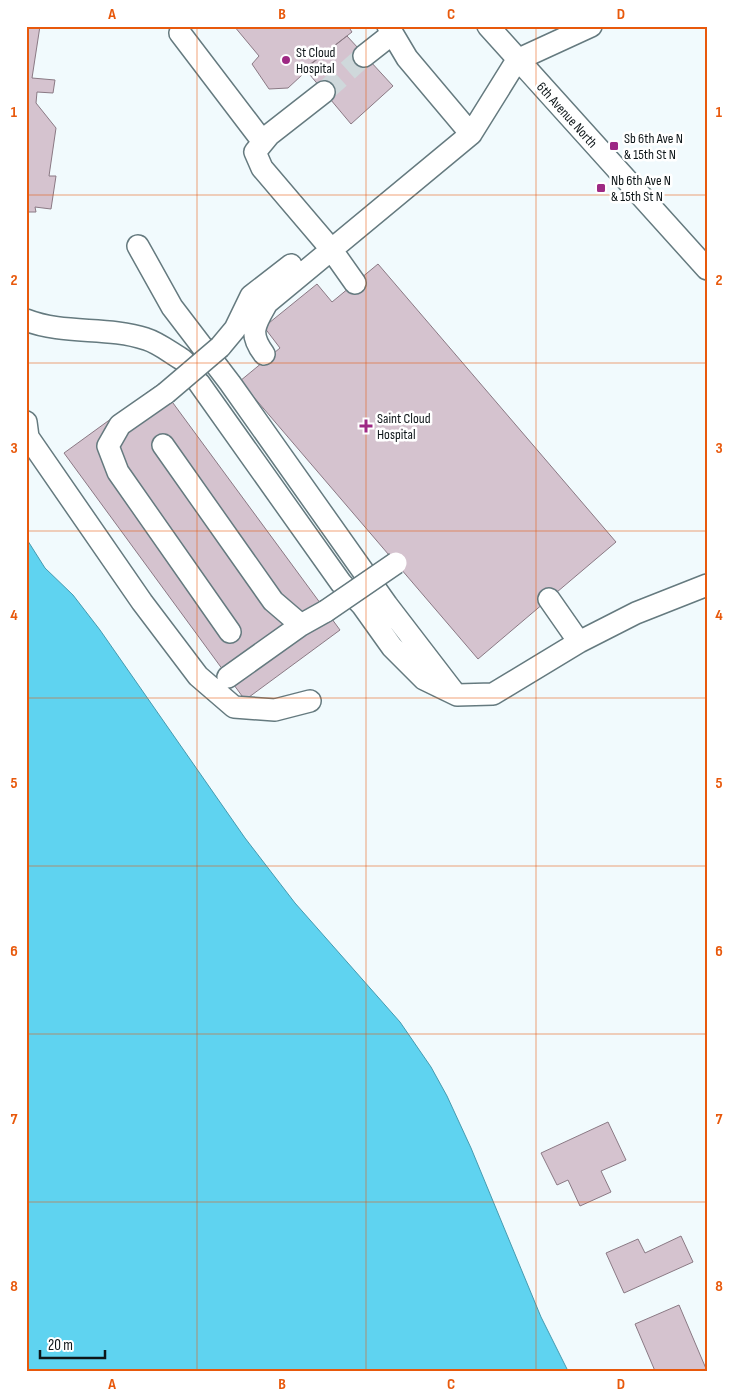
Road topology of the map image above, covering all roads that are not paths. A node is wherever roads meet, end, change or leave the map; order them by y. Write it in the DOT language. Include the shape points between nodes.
graph roads {
  1 [pos="488,26"];
  2 [pos="591,26"];
  3 [pos="390,30"];
  4 [pos="180,33"];
  5 [pos="364,56"];
  6 [pos="517,60"];
  7 [pos="324,92"];
  8 [pos="471,134"];
  9 [pos="262,142"];
  10 [pos="138,246"];
  11 [pos="331,249"];
  12 [pos="707,269"];
  13 [pos="355,283"];
  14 [pos="26,320"];
  15 [pos="264,354"];
  16 [pos="183,360"];
  17 [pos="199,383"];
  18 [pos="26,422"];
  19 [pos="163,445"];
  20 [pos="396,563"];
  21 [pos="707,584"];
  22 [pos="549,599"];
  23 [pos="301,625"];
  24 [pos="230,632"];
  25 [pos="579,642"];
  26 [pos="228,677"];
  27 [pos="457,695"];
  28 [pos="310,701"];
  1 -- 6 [label="street, 6th Avenue North"];
  2 -- 6 [label="street"];
  3 -- 5 [label="street"];
  3 -- 8 [label="street" via="407,58"];
  4 -- 9 [label="street"];
  6 -- 8 [label="street"];
  6 -- 12 [label="street, 6th Avenue North"];
  7 -- 9 [label="street"];
  8 -- 11 [label="street"];
  9 -- 11 [label="street" via="255,152 262,168"];
  10 -- 27 [label="street" via="172,307 387,605"];
  11 -- 13 [label="street"];
  11 -- 15 [label="street" via="267,303 255,324 254,342"];
  11 -- 24 [label="street, bridge" via="296,261 251,296 235,330 220,347 166,393 120,425 108,446 118,472"];
  14 -- 16 [label="street" via="45,328 113,332 147,339"];
  17 -- 27 [label="street" via="341,583 362,605 392,647 424,679"];
  18 -- 28 [label="street" via="28,437 142,602 198,676 234,707 275,710"];
  19 -- 23 [label="street" via="273,601"];
  20 -- 23 [label="street, bridge"];
  21 -- 25 [label="street" via="636,613"];
  22 -- 25 [label="street"];
  23 -- 26 [label="street"];
  25 -- 27 [label="street" via="493,694"];
}
